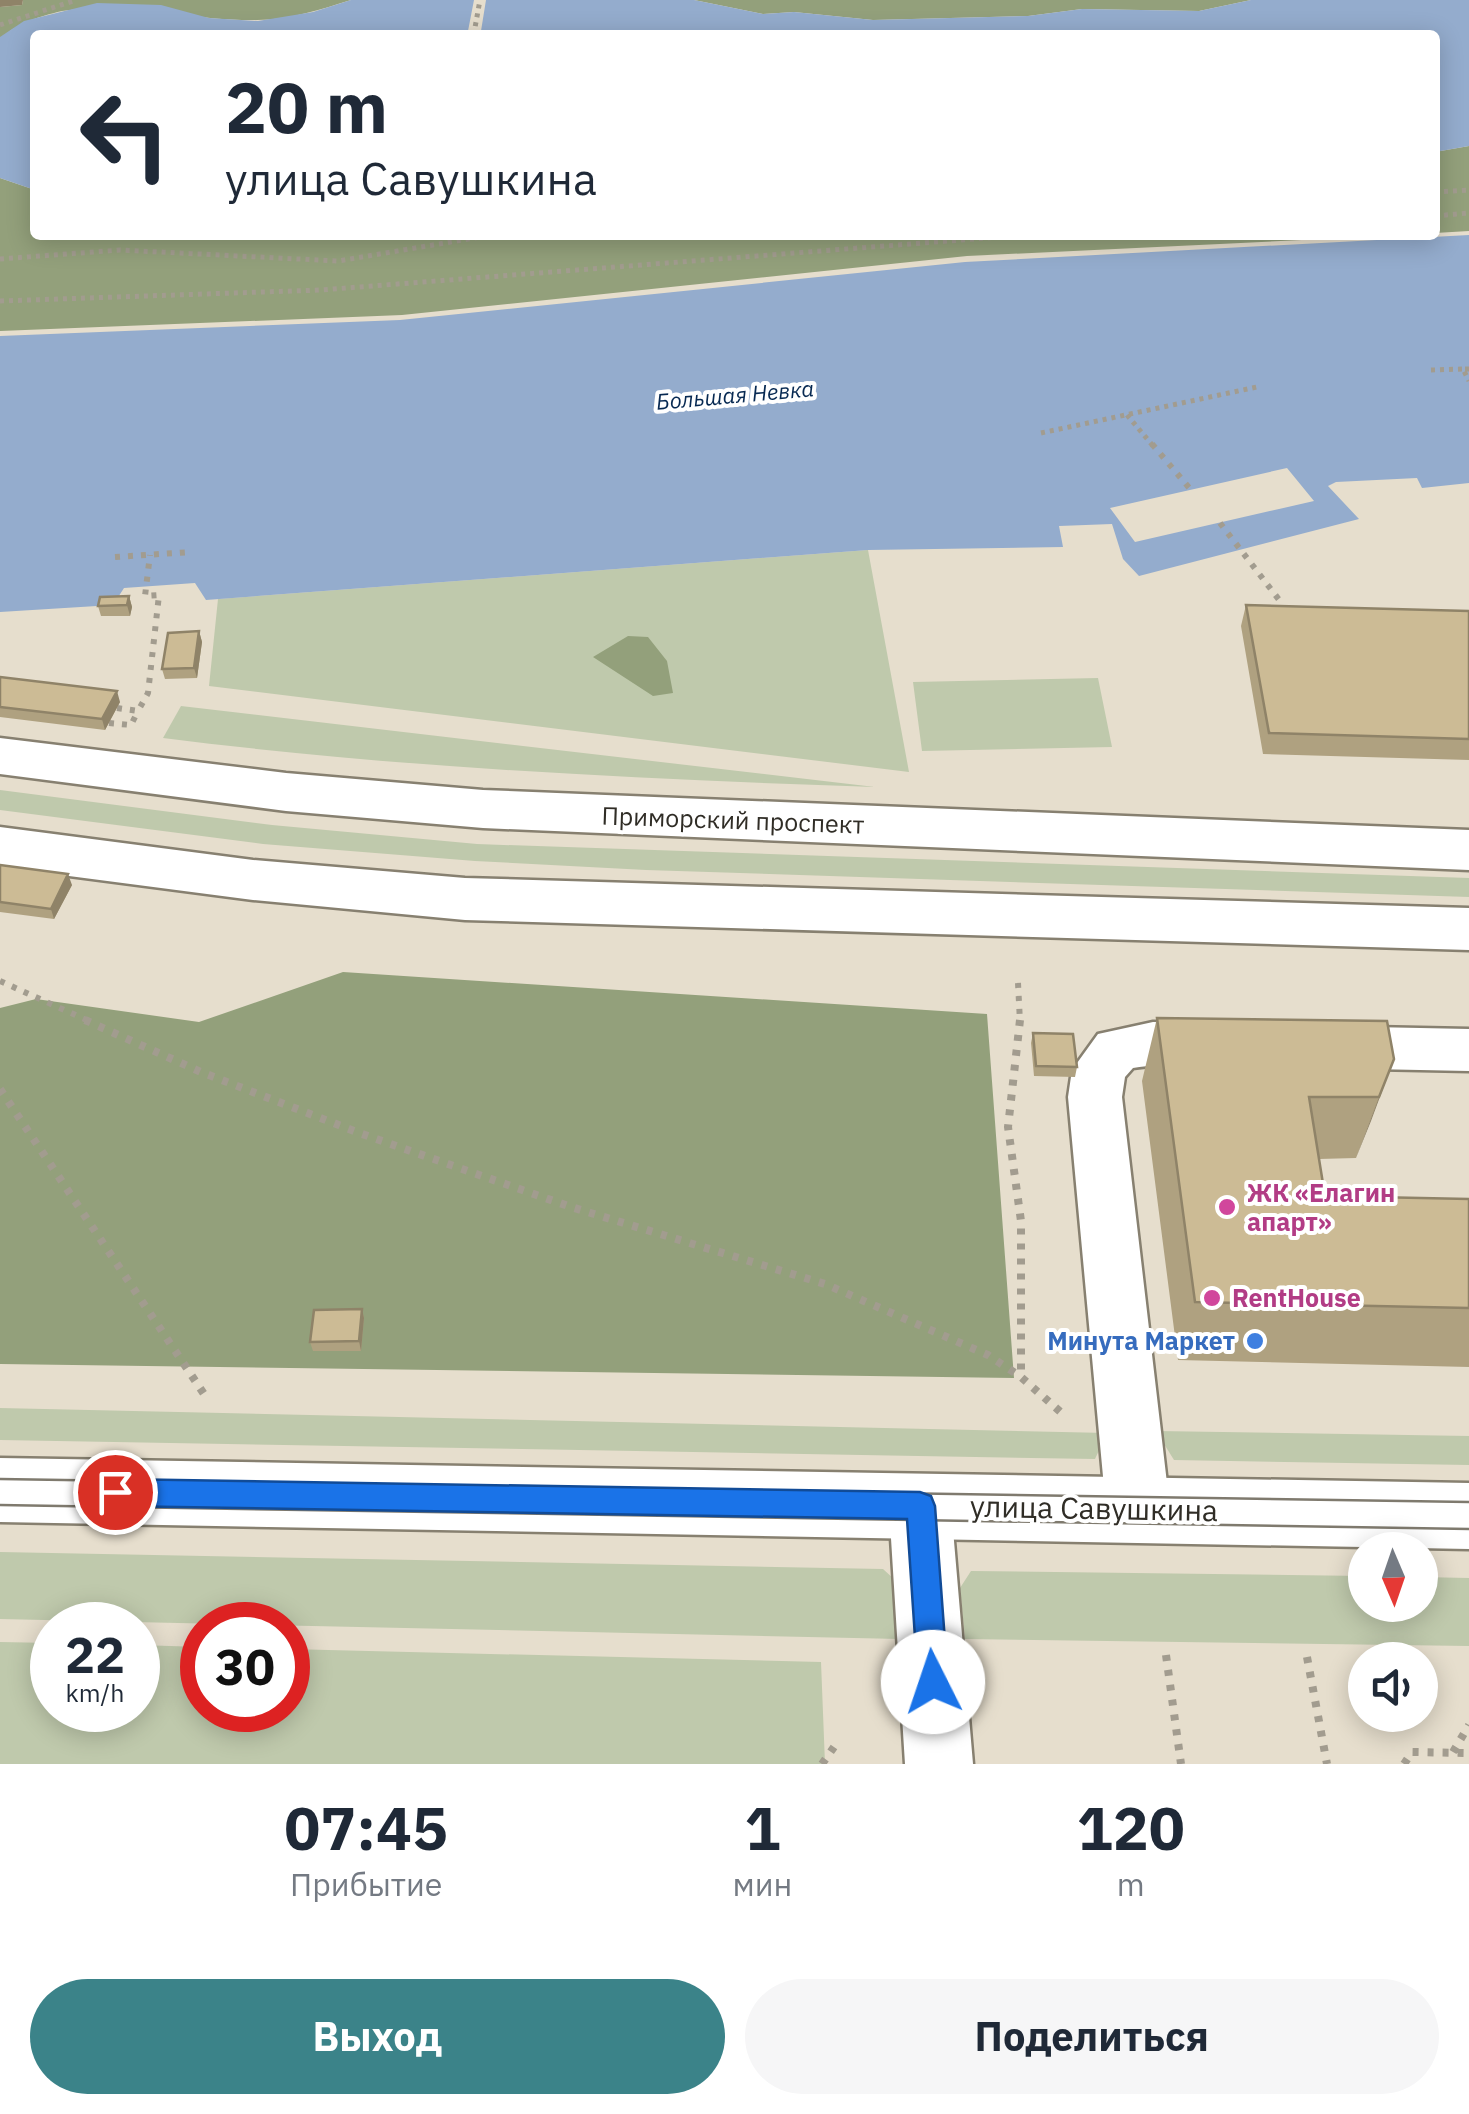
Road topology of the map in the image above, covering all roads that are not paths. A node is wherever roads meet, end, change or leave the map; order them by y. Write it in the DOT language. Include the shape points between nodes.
graph roads {
  1 [pos="0,756"];
  2 [pos="0,847"];
  3 [pos="1469,850"];
  4 [pos="1469,929"];
  5 [pos="1469,1050"];
  6 [pos="0,1490"];
  7 [pos="920,1506"];
  8 [pos="1138,1509"];
  9 [pos="1469,1516"];
  10 [pos="939,1764"];
  1 -- 3 [label="main road, Приморский проспект" via="286,792 483,808"];
  2 -- 4 [label="main road" via="465,899"];
  5 -- 8 [label="street" via="1152,1043 1118,1048 1098,1070 1095,1097"];
  6 -- 7 [label="main road, улица Савушкина"];
  7 -- 8 [label="main road, улица Савушкина"];
  7 -- 10 [label="street"];
  8 -- 9 [label="main road, улица Савушкина"];
}
